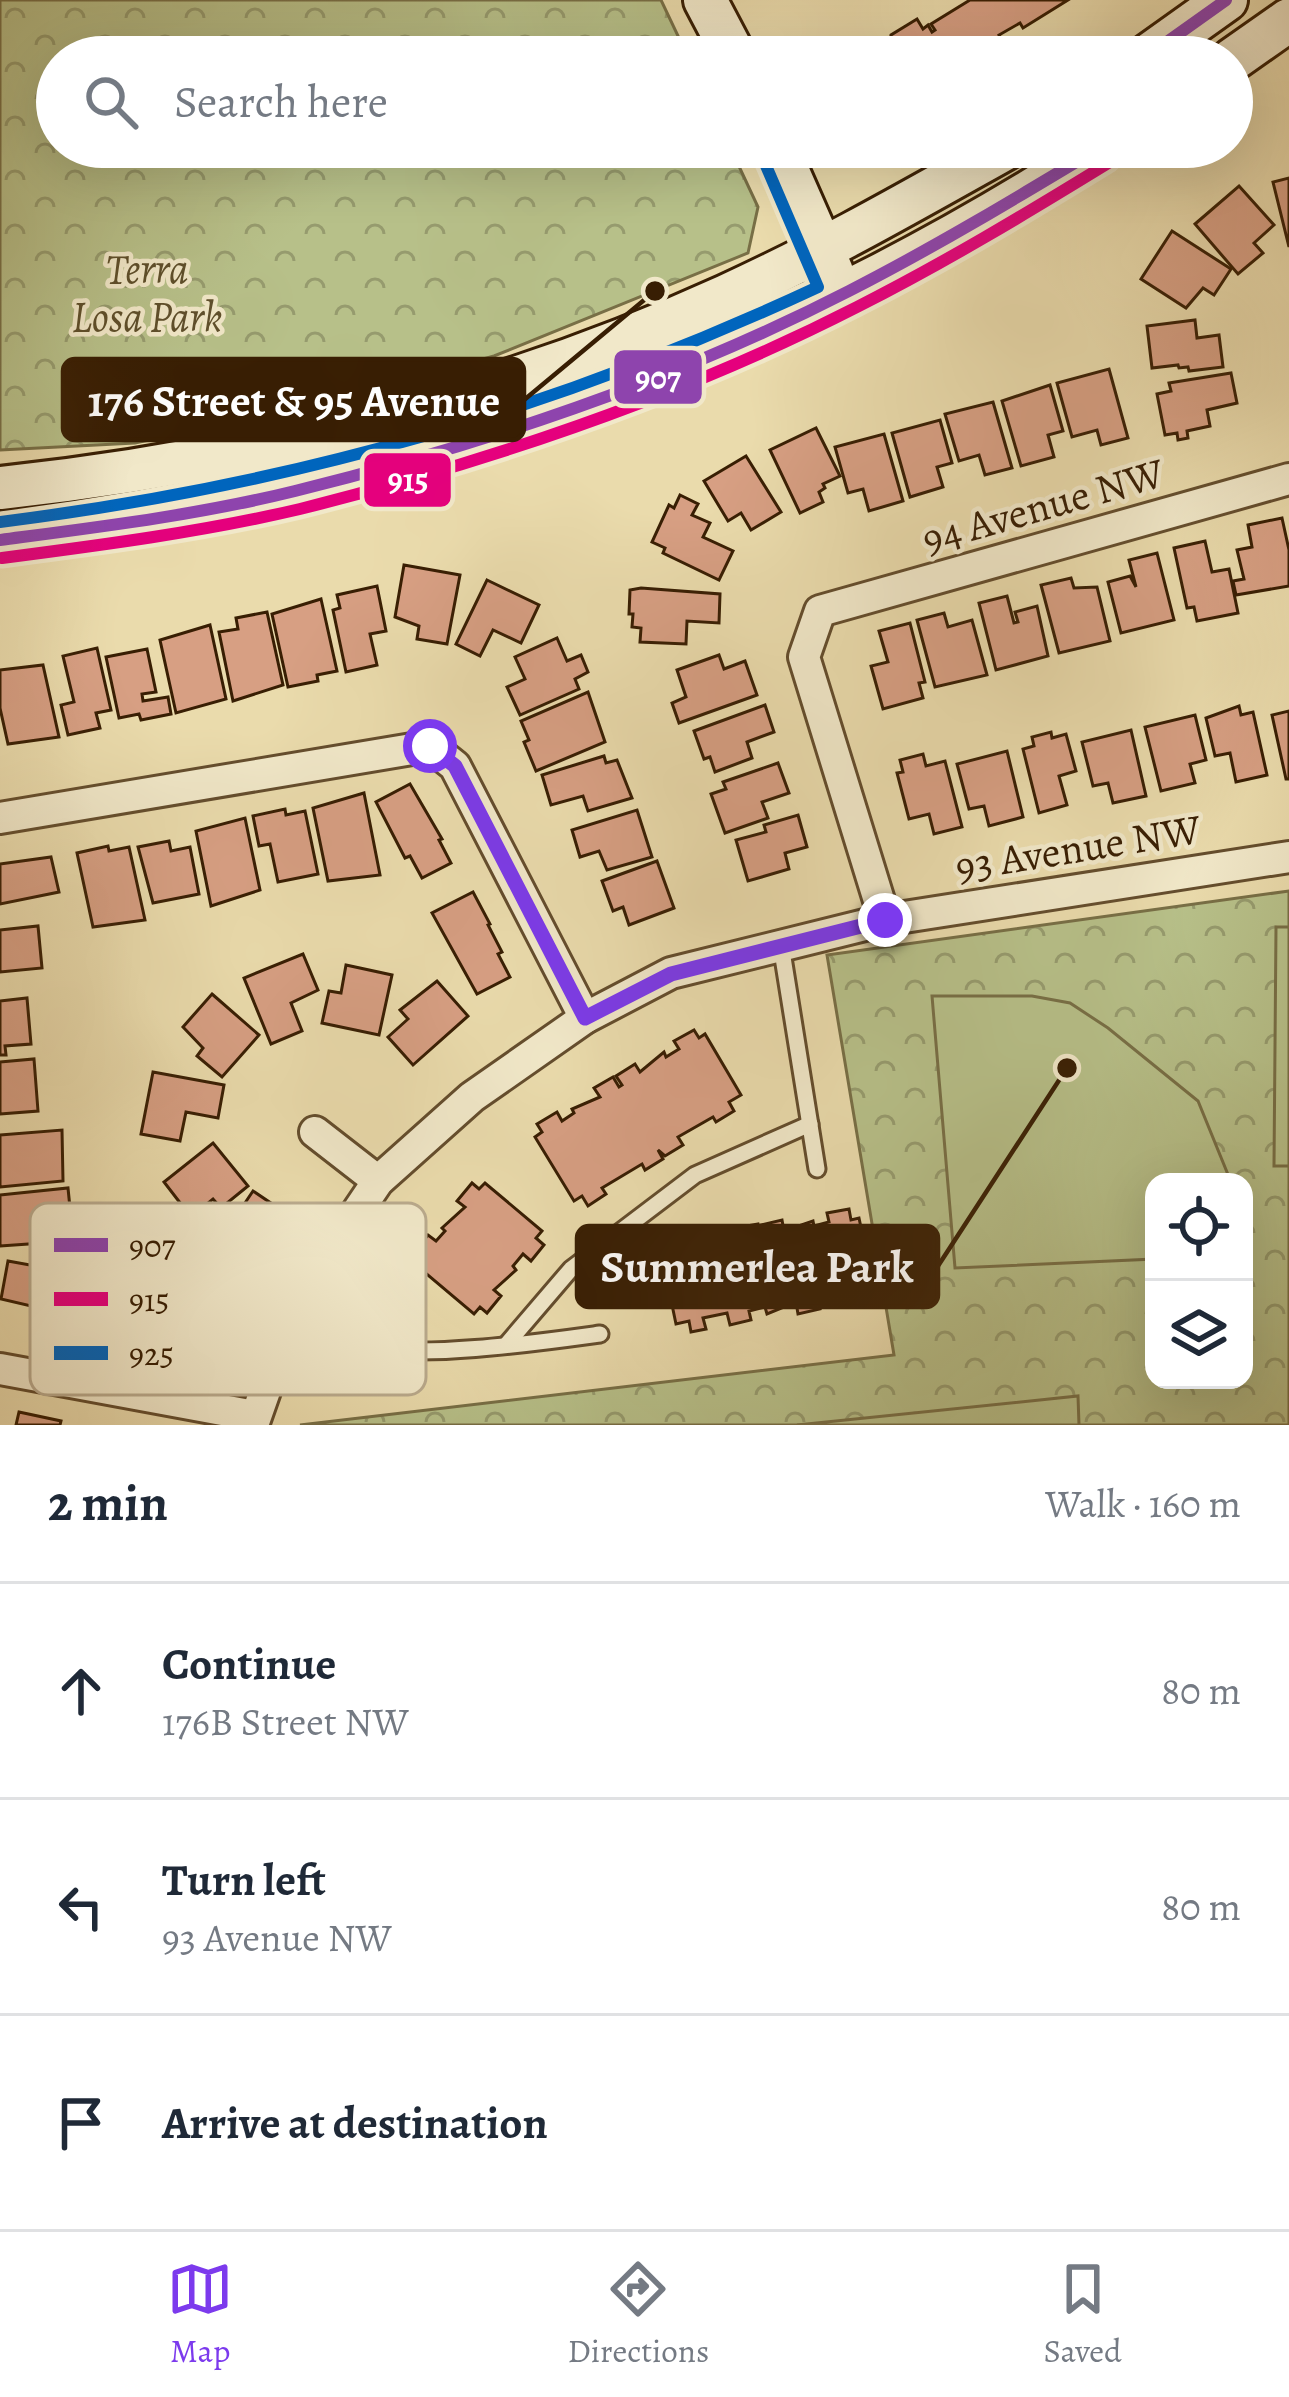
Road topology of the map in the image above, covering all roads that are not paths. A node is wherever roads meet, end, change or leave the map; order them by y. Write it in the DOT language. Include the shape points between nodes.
graph roads {
  1 [pos="705,0"];
  2 [pos="1226,0"];
  3 [pos="1289,20"];
  4 [pos="724,36"];
  5 [pos="1175,36"];
  6 [pos="1253,45"];
  7 [pos="786,168"];
  8 [pos="970,168"];
  9 [pos="1066,168"];
  10 [pos="822,249"];
  11 [pos="842,296"];
  12 [pos="1289,479"];
  13 [pos="0,488"];
  14 [pos="0,540"];
  15 [pos="0,818"];
  16 [pos="1289,857"];
  17 [pos="885,920"];
  18 [pos="781,945"];
  19 [pos="585,1018"];
  20 [pos="810,1124"];
  21 [pos="315,1132"];
  22 [pos="817,1169"];
  23 [pos="378,1181"];
  24 [pos="363,1203"];
  25 [pos="600,1334"];
  26 [pos="506,1345"];
  27 [pos="426,1349"];
  28 [pos="0,1369"];
  29 [pos="30,1375"];
  30 [pos="127,1395"];
  31 [pos="254,1421"];
  1 -- 4 [label="main road"];
  2 -- 5 [label="main road"];
  3 -- 6 [label="main road"];
  7 -- 10 [label="main road"];
  8 -- 10 [label="main road"];
  9 -- 11 [label="main road"];
  10 -- 11 [label="main road"];
  10 -- 13 [label="main road" via="578,356 471,390 203,458"];
  11 -- 14 [label="main road" via="501,435 219,508"];
  12 -- 17 [label="street, 94 Avenue NW" via="820,611 805,657"];
  15 -- 19 [label="street" via="430,746 455,766"];
  16 -- 17 [label="street, 93 Avenue NW"];
  17 -- 18 [label="street, 93 Avenue NW"];
  18 -- 19 [label="street, 93 Avenue NW" via="671,974"];
  18 -- 20 [label="lane"];
  19 -- 23 [label="street, 93 Avenue NW" via="472,1097"];
  20 -- 22 [label="lane"];
  20 -- 26 [label="lane" via="695,1175 571,1269"];
  21 -- 23 [label="street"];
  23 -- 24 [label="street, 93 Avenue NW"];
  25 -- 26 [label="lane"];
  26 -- 27 [label="lane"];
  28 -- 29 [label="street"];
  30 -- 31 [label="street"];
}
